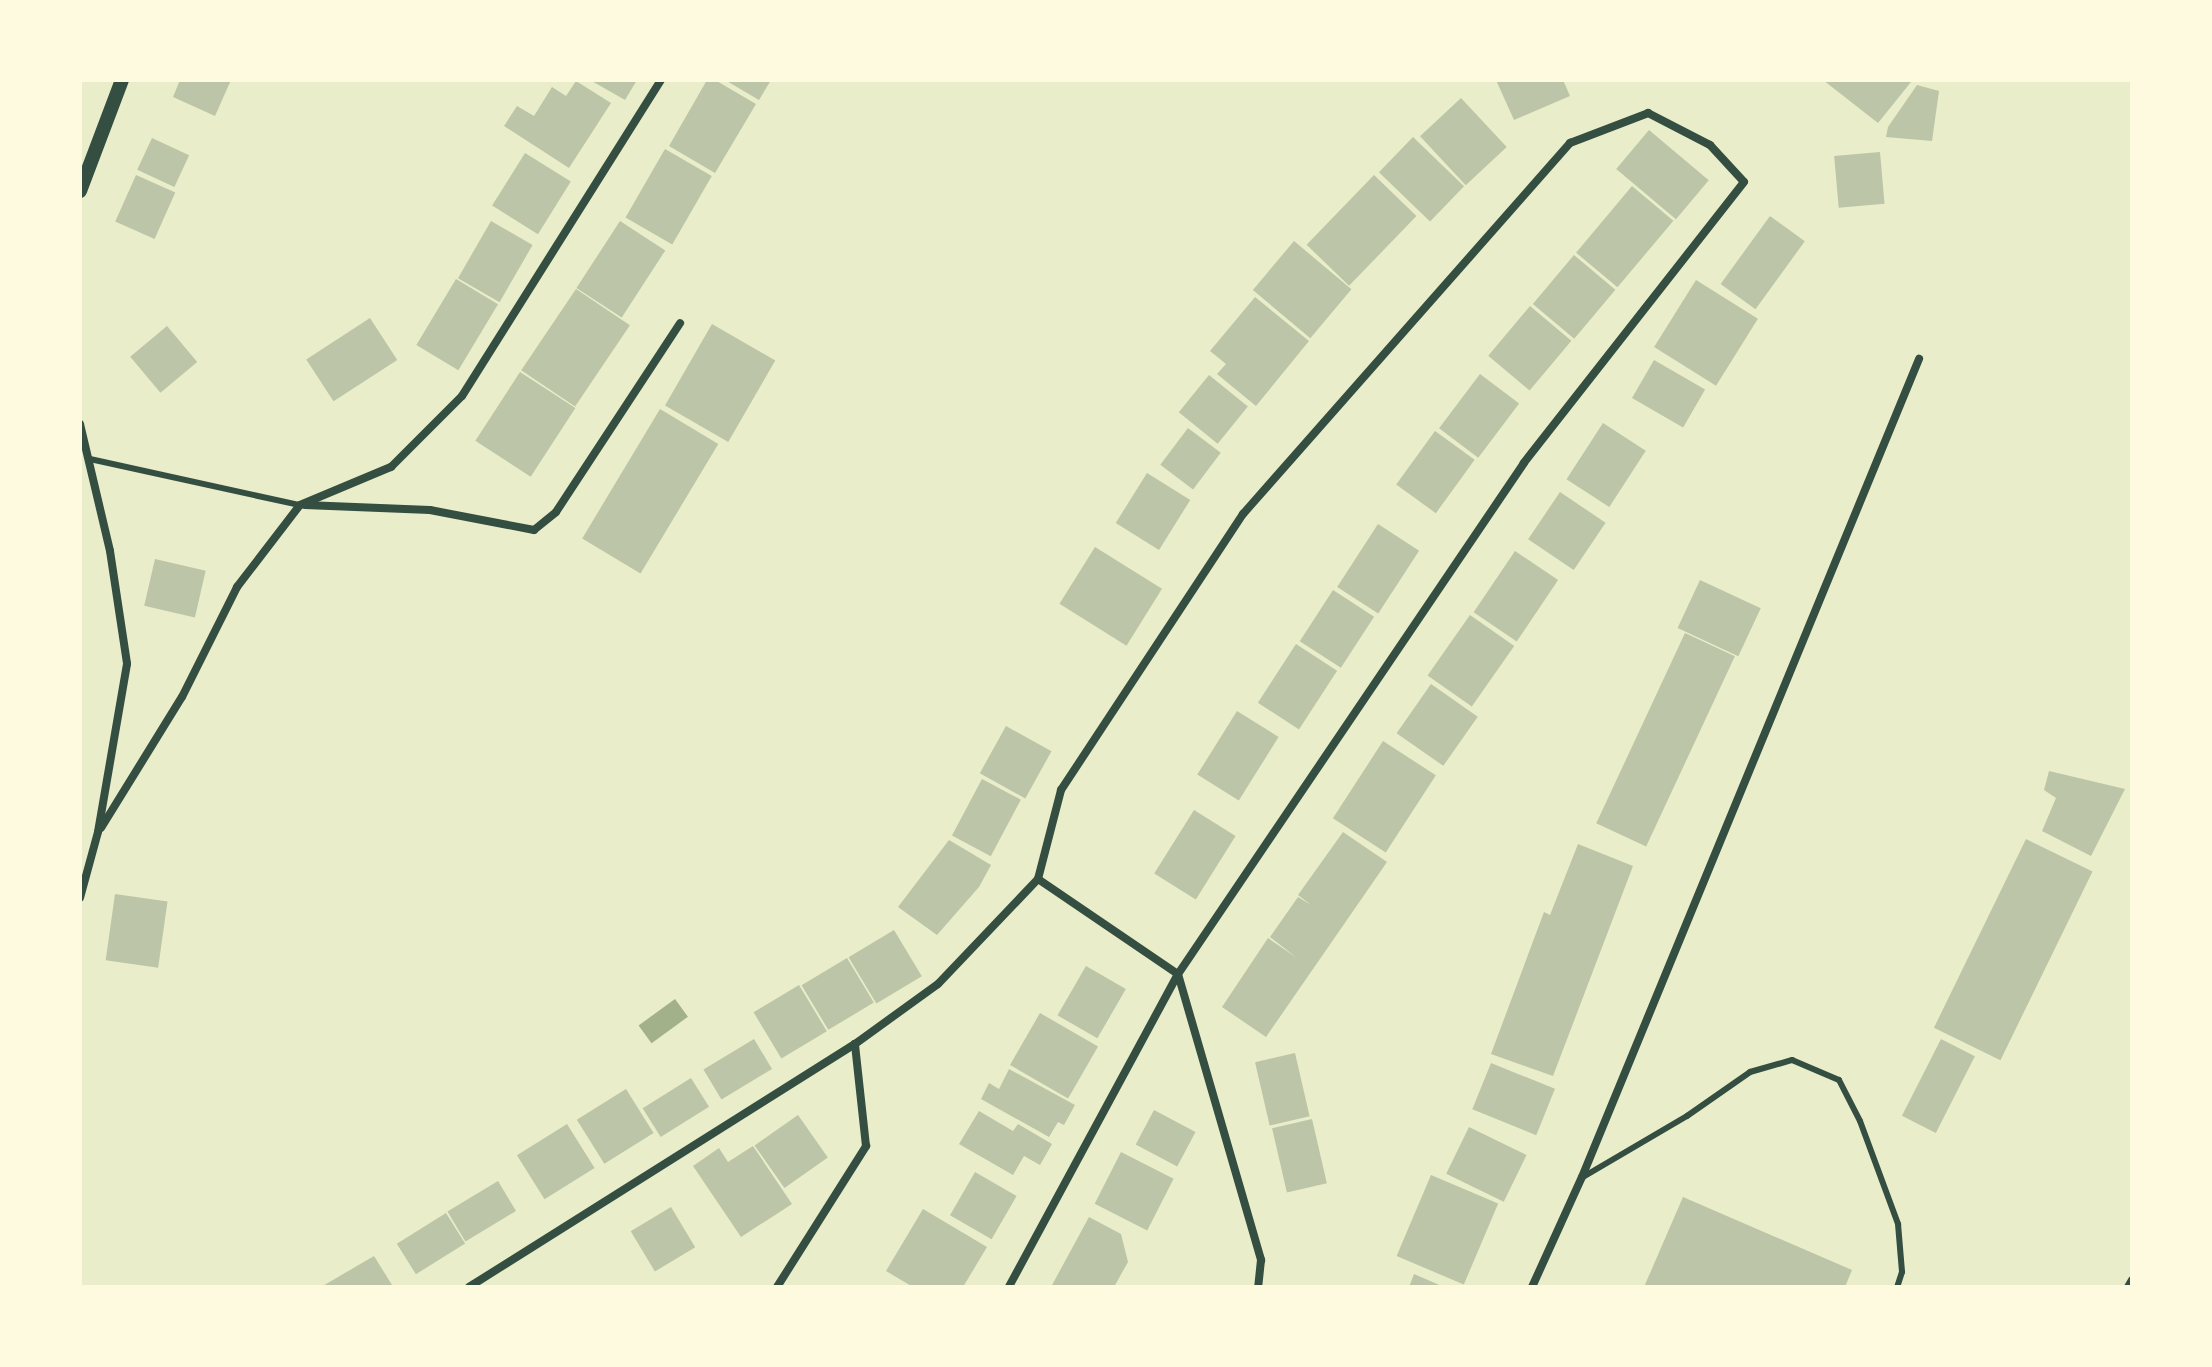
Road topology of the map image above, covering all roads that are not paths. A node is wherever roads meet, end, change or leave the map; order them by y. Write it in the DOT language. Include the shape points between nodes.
graph roads {
  1 [pos="122,80"];
  2 [pos="661,80"];
  3 [pos="80,191"];
  4 [pos="680,323"];
  5 [pos="1919,359"];
  6 [pos="80,424"];
  7 [pos="90,459"];
  8 [pos="300,505"];
  9 [pos="98,832"];
  10 [pos="1038,879"];
  11 [pos="80,898"];
  12 [pos="1178,974"];
  13 [pos="855,1044"];
  14 [pos="1582,1177"];
  15 [pos="2132,1280"];
  16 [pos="469,1287"];
  17 [pos="777,1287"];
  18 [pos="1009,1287"];
  19 [pos="1258,1287"];
  20 [pos="1532,1287"];
  21 [pos="1897,1287"];
  22 [pos="2128,1287"];
  1 -- 3 [label="street"];
  2 -- 8 [label="street" via="462,396 391,467"];
  4 -- 8 [label="street" via="556,512 534,530 430,510"];
  5 -- 14 [label="street"];
  6 -- 7 [label="street"];
  7 -- 8 [label="lane"];
  7 -- 9 [label="street" via="127,664"];
  8 -- 9 [label="street" via="237,587 163,732"];
  9 -- 11 [label="street"];
  10 -- 12 [label="street"];
  10 -- 12 [label="street" via="1061,790 1243,514 1570,143 1648,113 1710,145 1744,182 1524,463"];
  10 -- 13 [label="street" via="938,984"];
  12 -- 18 [label="street"];
  12 -- 19 [label="street" via="1261,1260"];
  13 -- 16 [label="street"];
  13 -- 17 [label="street" via="866,1146"];
  14 -- 20 [label="street"];
  14 -- 21 [label="lane" via="1750,1072 1792,1060 1839,1080 1860,1121 1898,1224 1902,1272"];
  15 -- 22 [label="street"];
}
